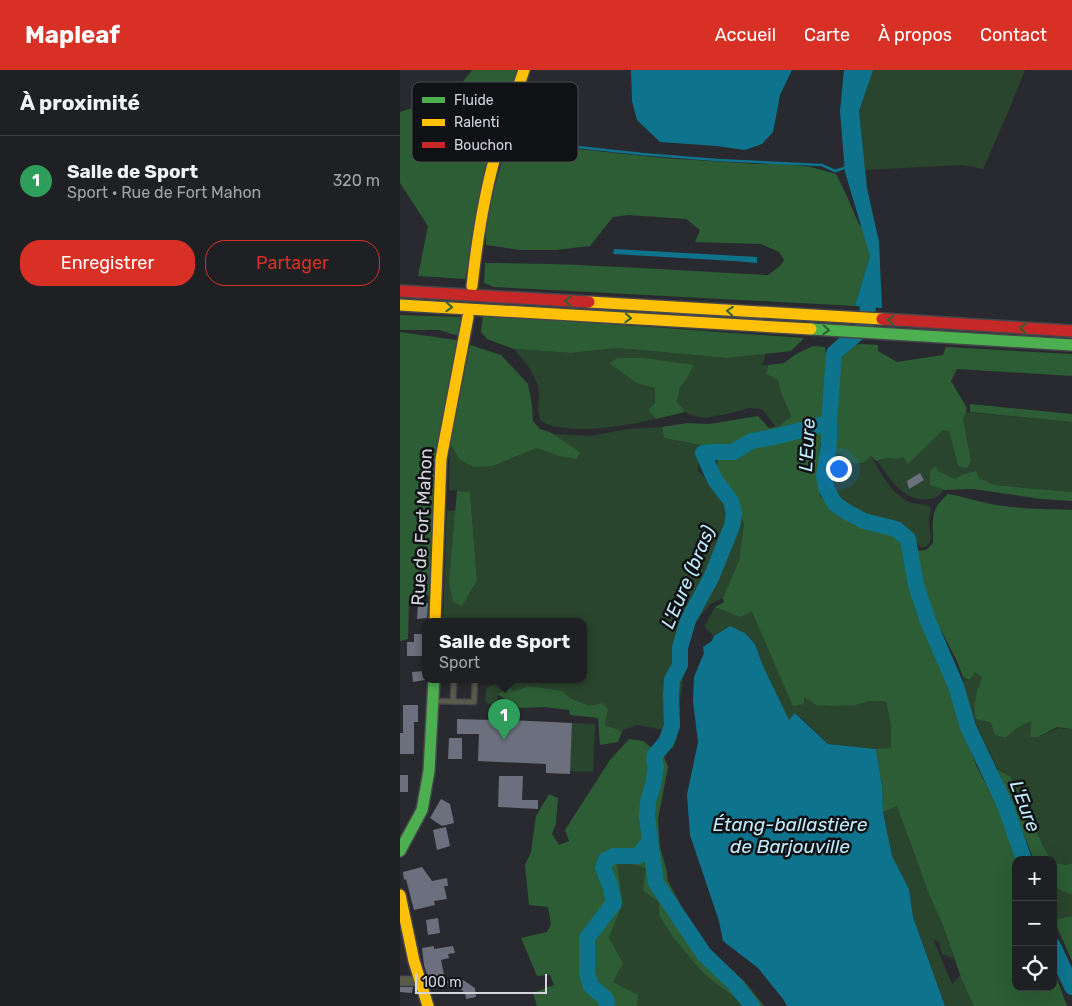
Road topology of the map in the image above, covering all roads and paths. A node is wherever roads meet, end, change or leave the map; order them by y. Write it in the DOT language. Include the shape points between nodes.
graph roads {
  1 [pos="524,70"];
  2 [pos="520,82"];
  3 [pos="495,162"];
  4 [pos="472,286"];
  5 [pos="400,291"];
  6 [pos="400,305"];
  7 [pos="468,317"];
  8 [pos="1072,332"];
  9 [pos="1072,345"];
  10 [pos="435,618"];
  11 [pos="434,683"];
  12 [pos="454,683"];
  13 [pos="475,683"];
  14 [pos="433,701"];
  15 [pos="453,702"];
  16 [pos="400,851"];
  17 [pos="400,895"];
  18 [pos="400,981"];
  19 [pos="419,981"];
  20 [pos="428,1006"];
  1 -- 2 [label="main road"];
  3 -- 4 [label="main road"];
  8 -- 5 [label="main road, one-way"];
  6 -- 9 [label="main road, one-way"];
  7 -- 10 [label="main road, Rue de Fort Mahon" via="441,459"];
  11 -- 14 [label="main road"];
  12 -- 15 [label="lane"];
  13 -- 15 [label="lane" via="474,702"];
  14 -- 15 [label="lane"];
  14 -- 16 [label="main road" via="429,771 422,810"];
  17 -- 19 [label="main road"];
  18 -- 19 [label="street"];
  19 -- 20 [label="main road"];
}
